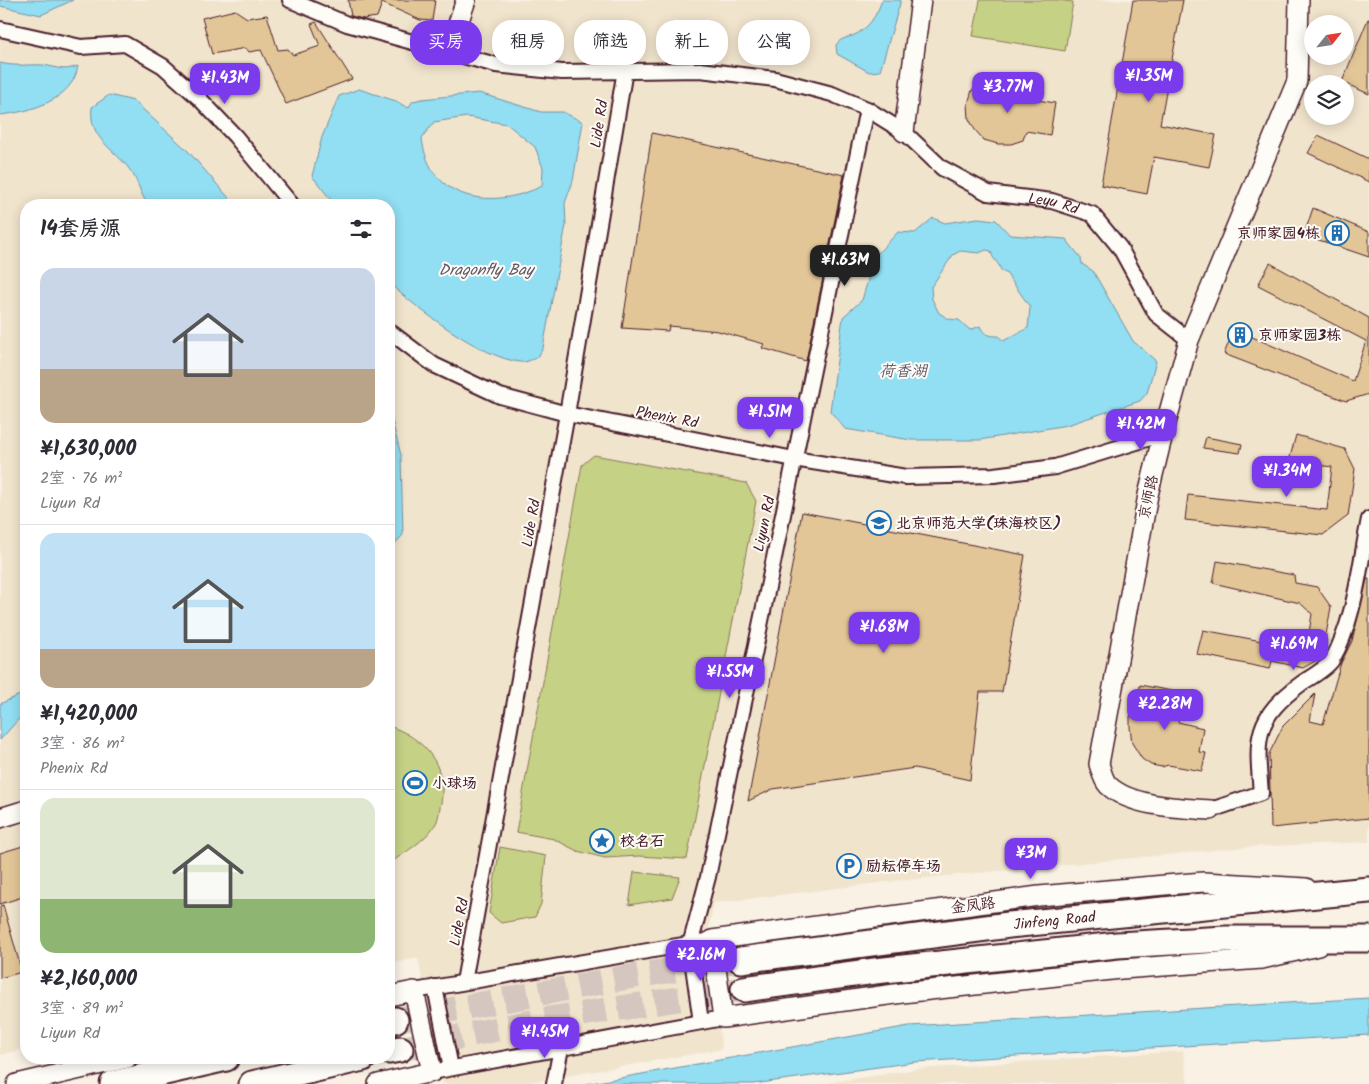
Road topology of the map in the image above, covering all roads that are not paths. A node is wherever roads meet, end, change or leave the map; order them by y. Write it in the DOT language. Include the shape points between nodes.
graph roads {
  1 [pos="290,0"];
  2 [pos="466,0"];
  3 [pos="921,0"];
  4 [pos="1299,0"];
  5 [pos="459,20"];
  6 [pos="0,29"];
  7 [pos="410,42"];
  8 [pos="482,62"];
  9 [pos="625,70"];
  10 [pos="867,109"];
  11 [pos="904,132"];
  12 [pos="287,199"];
  13 [pos="395,335"];
  14 [pos="1188,340"];
  15 [pos="567,414"];
  16 [pos="1162,434"];
  17 [pos="794,459"];
  18 [pos="1369,519"];
  19 [pos="1211,810"];
  20 [pos="20,812"];
  21 [pos="0,818"];
  22 [pos="1362,890"];
  23 [pos="1357,939"];
  24 [pos="712,940"];
  25 [pos="690,944"];
  26 [pos="741,960"];
  27 [pos="464,982"];
  28 [pos="435,987"];
  29 [pos="744,988"];
  30 [pos="414,991"];
  31 [pos="395,995"];
  32 [pos="724,1018"];
  33 [pos="701,1022"];
  34 [pos="561,1048"];
  35 [pos="102,1064"];
  36 [pos="200,1064"];
  37 [pos="337,1064"];
  38 [pos="451,1068"];
  39 [pos="432,1072"];
  40 [pos="555,1081"];
  41 [pos="17,1084"];
  42 [pos="113,1084"];
  43 [pos="252,1084"];
  44 [pos="378,1084"];
  1 -- 7 [label="street, Leyu Rd" via="347,24"];
  2 -- 5 [label="street"];
  3 -- 11 [label="street"];
  4 -- 14 [label="street, 京师路" via="1297,81"];
  6 -- 12 [label="street" via="81,47 125,44 163,66 235,136"];
  8 -- 9 [label="street, Leyu Rd" via="552,71"];
  9 -- 10 [label="street, Leyu Rd" via="700,70 776,79 832,94"];
  9 -- 15 [label="street, Lide Rd"];
  10 -- 11 [label="street, Leyu Rd"];
  10 -- 17 [label="street, Liyun Rd"];
  11 -- 14 [label="street, Leyu Rd" via="942,168 988,193 1052,201 1092,214 1120,248 1156,314"];
  13 -- 15 [label="street, Phenix Rd" via="434,364 492,392"];
  14 -- 16 [label="street, 京师路"];
  15 -- 17 [label="street, Phenix Rd"];
  15 -- 27 [label="street, Lide Rd"];
  16 -- 17 [label="street, Phenix Rd" via="1055,467 994,475 906,477"];
  16 -- 19 [label="street, 京师路" via="1099,764 1106,783 1121,796 1177,808"];
  17 -- 25 [label="street, Liyun Rd" via="708,878"];
  18 -- 19 [label="street" via="1346,631 1331,662 1284,696 1262,723 1258,755 1261,793"];
  20 -- 21 [label="street"];
  22 -- 24 [label="street, 金凤路" via="1204,882 1038,896"];
  22 -- 26 [label="highway, Jinfeng Road" via="1008,925"];
  23 -- 29 [label="highway, Jinfeng Road" via="1226,939 1117,945"];
  23 -- 32 [label="street" via="1262,959 1121,969 902,993"];
  24 -- 25 [label="street"];
  24 -- 32 [label="street"];
  25 -- 27 [label="street"];
  25 -- 33 [label="street"];
  27 -- 28 [label="street"];
  28 -- 30 [label="street"];
  28 -- 38 [label="street"];
  30 -- 31 [label="street"];
  30 -- 39 [label="street"];
  32 -- 33 [label="street"];
  33 -- 34 [label="street"];
  34 -- 38 [label="street"];
  34 -- 40 [label="street"];
  35 -- 41 [label="street"];
  36 -- 42 [label="highway"];
  37 -- 43 [label="highway"];
  38 -- 39 [label="street"];
  39 -- 44 [label="street"];
}
